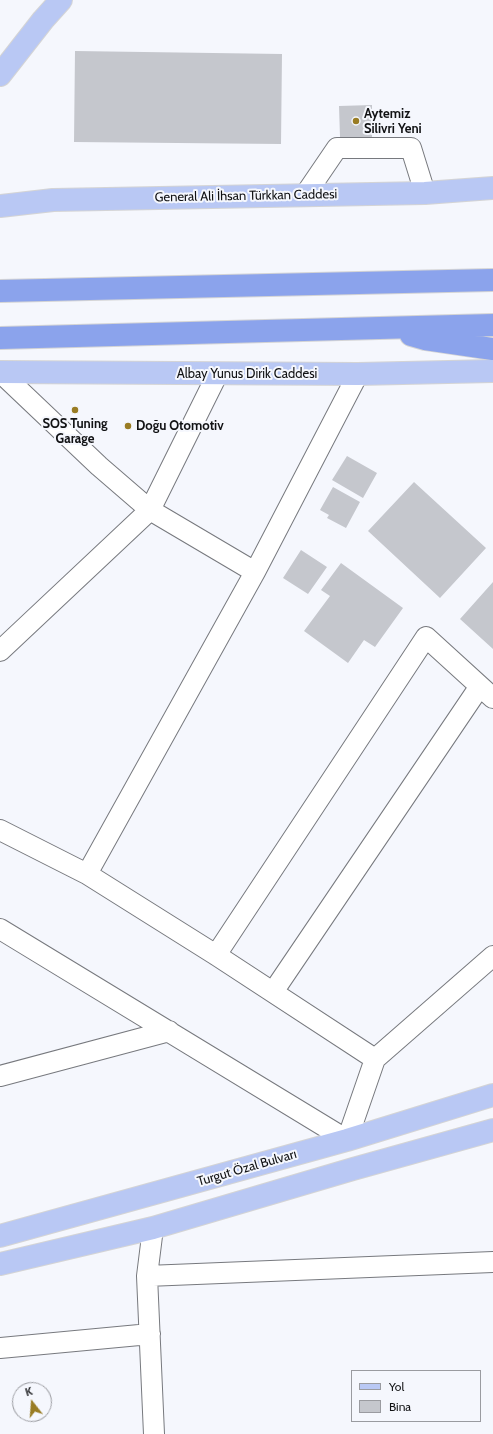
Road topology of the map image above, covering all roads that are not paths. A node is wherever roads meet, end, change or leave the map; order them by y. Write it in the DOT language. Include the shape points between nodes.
graph roads {
  1 [pos="61,0"];
  2 [pos="0,75"];
  3 [pos="493,188"];
  4 [pos="425,193"];
  5 [pos="305,195"];
  6 [pos="0,206"];
  7 [pos="493,280"];
  8 [pos="0,292"];
  9 [pos="493,325"];
  10 [pos="388,327"];
  11 [pos="0,338"];
  12 [pos="493,349"];
  13 [pos="493,371"];
  14 [pos="0,372"];
  15 [pos="218,373"];
  16 [pos="358,374"];
  17 [pos="150,510"];
  18 [pos="255,572"];
  19 [pos="0,652"];
  20 [pos="486,692"];
  21 [pos="0,830"];
  22 [pos="87,874"];
  23 [pos="0,929"];
  24 [pos="216,955"];
  25 [pos="493,956"];
  26 [pos="273,992"];
  27 [pos="169,1031"];
  28 [pos="375,1059"];
  29 [pos="0,1076"];
  30 [pos="493,1095"];
  31 [pos="493,1130"];
  32 [pos="347,1140"];
  33 [pos="153,1228"];
  34 [pos="0,1236"];
  35 [pos="493,1262"];
  36 [pos="0,1264"];
  37 [pos="147,1276"];
  38 [pos="150,1334"];
  39 [pos="0,1348"];
  40 [pos="154,1434"];
  1 -- 2 [label="main road"];
  3 -- 4 [label="main road, General Ali İhsan Türkkan Caddesi"];
  4 -- 5 [label="main road, General Ali İhsan Türkkan Caddesi"];
  4 -- 5 [label="street" via="411,148 337,148"];
  5 -- 6 [label="main road, General Ali İhsan Türkkan Caddesi" via="53,200"];
  7 -- 8 [label="highway"];
  9 -- 10 [label="highway"];
  10 -- 11 [label="highway"];
  10 -- 12 [label="highway" via="425,339"];
  13 -- 16 [label="main road, Albay Yunus Dirik Caddesi"];
  14 -- 15 [label="main road, Albay Yunus Dirik Caddesi"];
  14 -- 17 [label="street" via="99,466"];
  15 -- 16 [label="main road, Albay Yunus Dirik Caddesi"];
  15 -- 17 [label="street"];
  16 -- 18 [label="street"];
  17 -- 18 [label="street"];
  17 -- 19 [label="street"];
  18 -- 22 [label="street"];
  20 -- 24 [label="street" via="426,637"];
  20 -- 26 [label="street"];
  21 -- 22 [label="street"];
  22 -- 24 [label="street"];
  23 -- 27 [label="street"];
  24 -- 26 [label="street"];
  25 -- 28 [label="street"];
  26 -- 28 [label="street"];
  27 -- 29 [label="street"];
  27 -- 32 [label="street"];
  28 -- 32 [label="street"];
  30 -- 32 [label="main road, Turgut Özal Bulvarı"];
  31 -- 33 [label="main road"];
  32 -- 34 [label="main road, Turgut Özal Bulvarı"];
  33 -- 36 [label="main road"];
  33 -- 37 [label="street"];
  35 -- 37 [label="street"];
  37 -- 38 [label="street"];
  38 -- 39 [label="street"];
  38 -- 40 [label="street"];
}
